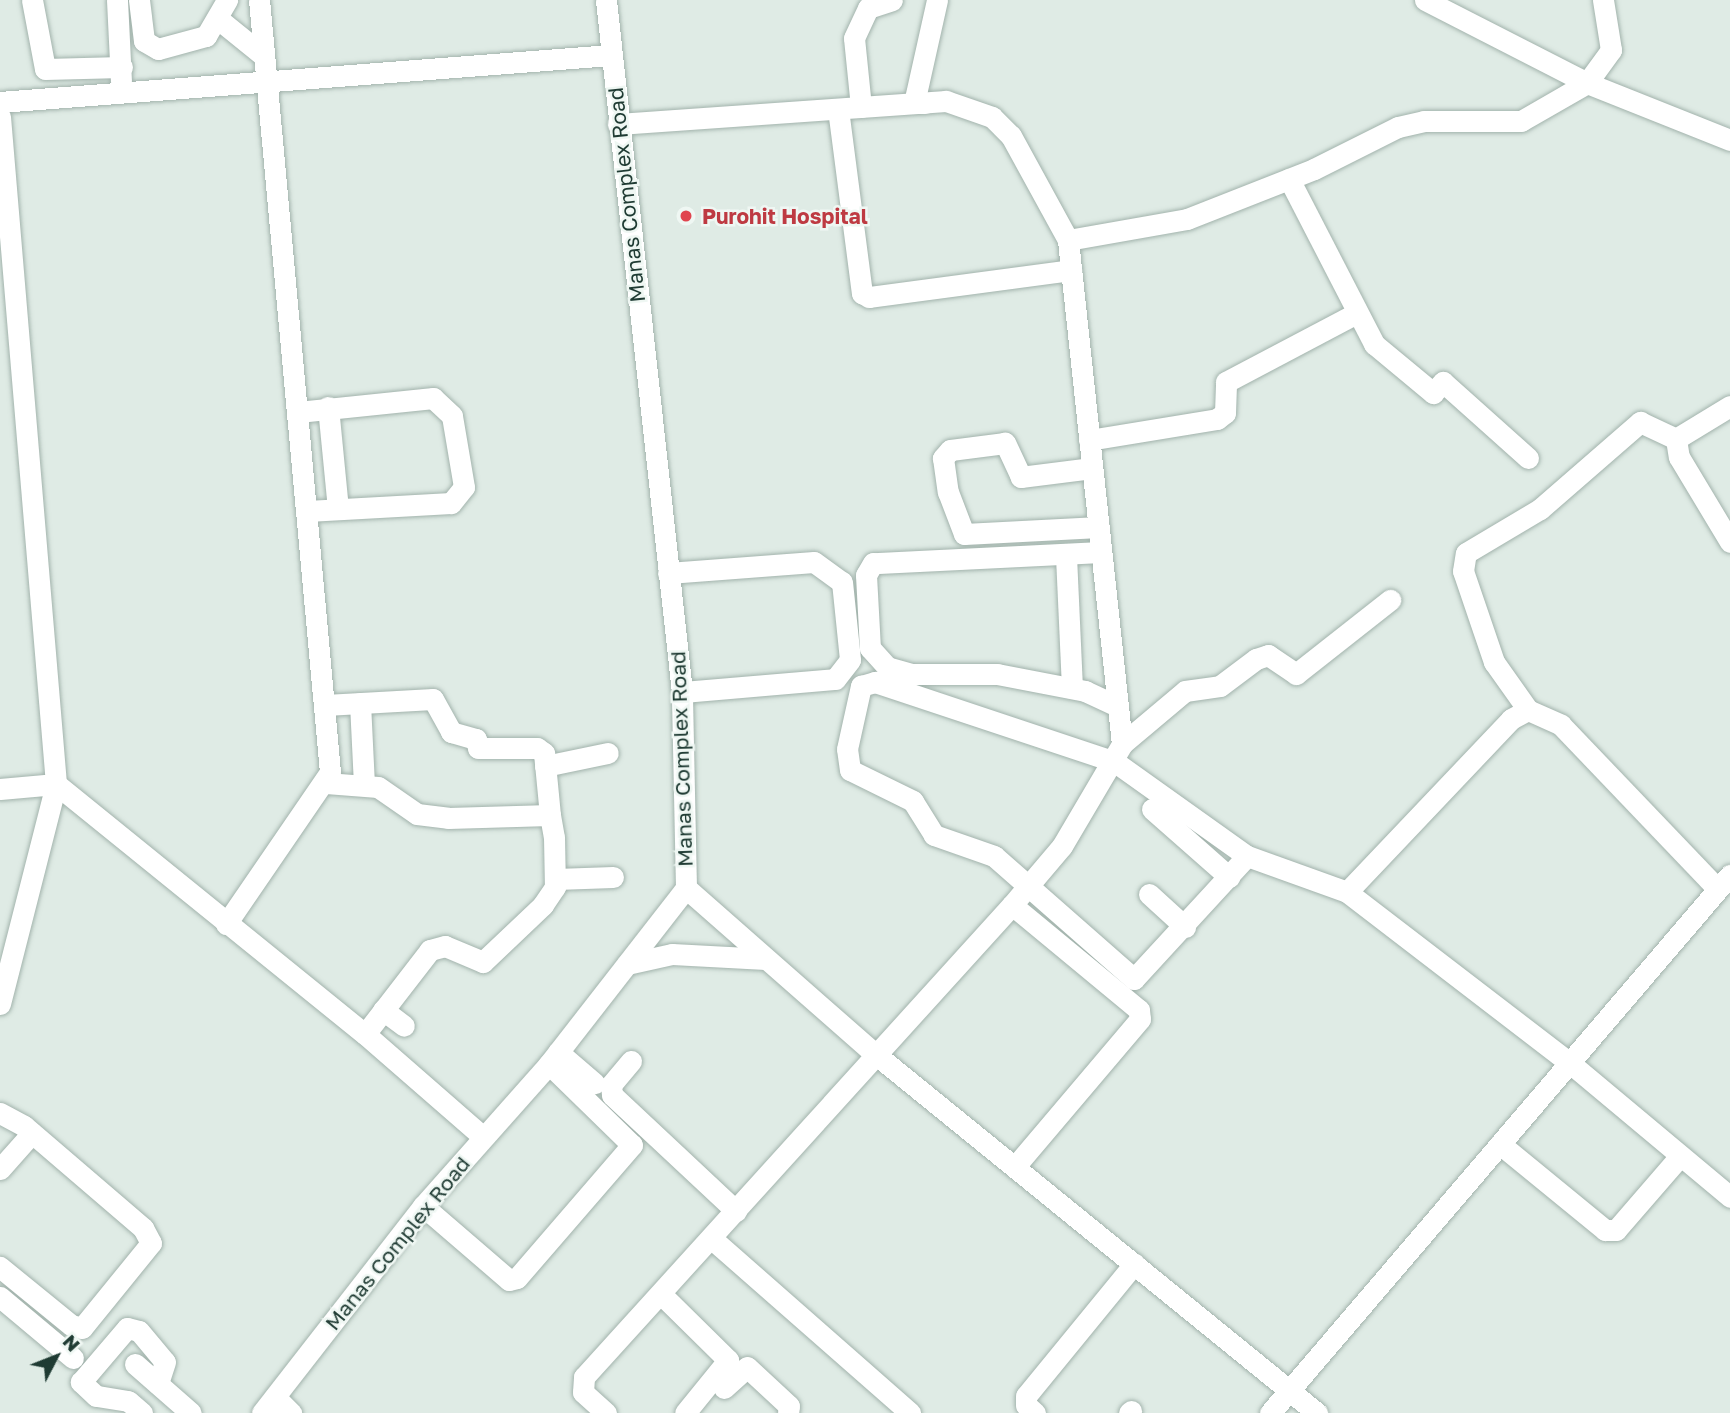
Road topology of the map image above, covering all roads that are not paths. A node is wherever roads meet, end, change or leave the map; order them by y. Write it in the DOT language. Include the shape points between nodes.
graph roads {
  1 [pos="32,0"];
  2 [pos="117,0"];
  3 [pos="139,0"];
  4 [pos="259,0"];
  5 [pos="606,0"];
  6 [pos="892,0"];
  7 [pos="937,0"];
  8 [pos="1424,0"];
  9 [pos="1603,0"];
  10 [pos="222,9"];
  11 [pos="611,55"];
  12 [pos="264,56"];
  13 [pos="122,67"];
  14 [pos="1587,83"];
  15 [pos="267,85"];
  16 [pos="122,94"];
  17 [pos="0,102"];
  18 [pos="914,103"];
  19 [pos="861,107"];
  20 [pos="838,109"];
  21 [pos="0,117"];
  22 [pos="618,124"];
  23 [pos="1730,140"];
  24 [pos="1289,179"];
  25 [pos="1068,240"];
  26 [pos="1071,270"];
  27 [pos="1357,313"];
  28 [pos="1730,406"];
  29 [pos="328,407"];
  30 [pos="298,412"];
  31 [pos="1676,439"];
  32 [pos="1089,440"];
  33 [pos="1528,458"];
  34 [pos="1092,468"];
  35 [pos="338,509"];
  36 [pos="307,511"];
  37 [pos="1099,527"];
  38 [pos="1730,542"];
  39 [pos="1101,552"];
  40 [pos="1066,556"];
  41 [pos="668,573"];
  42 [pos="1390,600"];
  43 [pos="1072,688"];
  44 [pos="682,692"];
  45 [pos="360,703"];
  46 [pos="326,705"];
  47 [pos="1117,706"];
  48 [pos="1528,710"];
  49 [pos="608,753"];
  50 [pos="1119,753"];
  51 [pos="545,766"];
  52 [pos="326,783"];
  53 [pos="56,784"];
  54 [pos="364,784"];
  55 [pos="0,789"];
  56 [pos="1152,808"];
  57 [pos="550,814"];
  58 [pos="1247,856"];
  59 [pos="613,877"];
  60 [pos="1229,877"];
  61 [pos="556,879"];
  62 [pos="1724,881"];
  63 [pos="1027,887"];
  64 [pos="686,888"];
  65 [pos="1347,892"];
  66 [pos="1149,894"];
  67 [pos="1012,905"];
  68 [pos="226,924"];
  69 [pos="1185,927"];
  70 [pos="766,959"];
  71 [pos="627,964"];
  72 [pos="0,1004"];
  73 [pos="383,1010"];
  74 [pos="404,1026"];
  75 [pos="365,1034"];
  76 [pos="874,1053"];
  77 [pos="553,1058"];
  78 [pos="631,1061"];
  79 [pos="1570,1063"];
  80 [pos="594,1083"];
  81 [pos="0,1113"];
  82 [pos="32,1133"];
  83 [pos="483,1137"];
  84 [pos="1500,1144"];
  85 [pos="1680,1156"];
  86 [pos="1016,1165"];
  87 [pos="0,1169"];
  88 [pos="1730,1197"];
  89 [pos="423,1206"];
  90 [pos="736,1211"];
  91 [pos="712,1238"];
  92 [pos="1134,1264"];
  93 [pos="0,1267"];
  94 [pos="662,1294"];
  95 [pos="0,1297"];
  96 [pos="11,1325"];
  97 [pos="73,1357"];
  98 [pos="135,1364"];
  99 [pos="81,1382"];
  100 [pos="158,1384"];
  101 [pos="1290,1389"];
  102 [pos="269,1405"];
  103 [pos="142,1413"];
  104 [pos="191,1413"];
  105 [pos="291,1413"];
  106 [pos="606,1413"];
  107 [pos="684,1413"];
  108 [pos="701,1413"];
  109 [pos="788,1413"];
  110 [pos="911,1413"];
  111 [pos="1035,1413"];
  112 [pos="1270,1413"];
  113 [pos="1317,1413"];
  1 -- 13 [label="street" via="45,68"];
  2 -- 13 [label="street"];
  3 -- 10 [label="street" via="144,41 158,49 206,36"];
  4 -- 12 [label="street"];
  5 -- 11 [label="street, Manas Complex Road"];
  6 -- 19 [label="street" via="868,8 854,38"];
  7 -- 18 [label="street"];
  8 -- 14 [label="street"];
  9 -- 14 [label="street" via="1611,50"];
  10 -- 12 [label="street"];
  11 -- 15 [label="street"];
  11 -- 22 [label="street, Manas Complex Road"];
  12 -- 15 [label="street"];
  13 -- 16 [label="street"];
  14 -- 23 [label="street"];
  14 -- 24 [label="street" via="1521,121 1424,121 1398,127"];
  15 -- 16 [label="street"];
  15 -- 30 [label="street"];
  16 -- 17 [label="street"];
  18 -- 19 [label="street"];
  18 -- 25 [label="street" via="955,103 992,117 1011,136"];
  19 -- 20 [label="street"];
  20 -- 22 [label="street"];
  20 -- 26 [label="street" via="862,293 869,297"];
  21 -- 53 [label="street"];
  22 -- 41 [label="street, Manas Complex Road"];
  24 -- 25 [label="street" via="1186,219"];
  24 -- 27 [label="street"];
  25 -- 26 [label="street"];
  26 -- 32 [label="street"];
  27 -- 32 [label="street" via="1226,382 1225,414 1217,419"];
  27 -- 33 [label="street" via="1374,344 1433,393 1443,382"];
  28 -- 31 [label="street"];
  29 -- 30 [label="street"];
  29 -- 35 [label="street"];
  29 -- 35 [label="street" via="433,398 444,404 452,416 464,488 451,503"];
  30 -- 36 [label="street"];
  31 -- 38 [label="street" via="1679,457"];
  31 -- 48 [label="street" via="1640,422 1540,509 1466,553 1463,571 1494,662"];
  32 -- 34 [label="street"];
  34 -- 37 [label="street"];
  34 -- 37 [label="street" via="1021,477 1005,443 950,450 943,458 948,492 964,534"];
  35 -- 36 [label="street"];
  36 -- 46 [label="street"];
  37 -- 39 [label="street"];
  39 -- 40 [label="street"];
  39 -- 47 [label="street"];
  40 -- 43 [label="street"];
  40 -- 43 [label="street" via="873,563 866,575 870,648 887,667 911,674 997,674"];
  41 -- 44 [label="street, Manas Complex Road"];
  41 -- 44 [label="street" via="814,562 842,582 850,660 835,679"];
  42 -- 50 [label="street" via="1296,674 1268,655 1220,685 1185,691"];
  43 -- 47 [label="street"];
  44 -- 64 [label="street, Manas Complex Road"];
  45 -- 46 [label="street"];
  45 -- 51 [label="street" via="433,699 451,732 476,739 478,747 537,748 544,753"];
  45 -- 54 [label="street"];
  46 -- 52 [label="street" via="330,755"];
  47 -- 50 [label="street"];
  48 -- 62 [label="street" via="1561,725"];
  48 -- 65 [label="street" via="1511,719"];
  49 -- 51 [label="street"];
  50 -- 58 [label="street"];
  50 -- 63 [label="street" via="1062,846"];
  50 -- 63 [label="street" via="874,682 861,687 847,749 850,770 913,801 934,835 994,856"];
  51 -- 57 [label="street"];
  52 -- 54 [label="street"];
  52 -- 68 [label="street"];
  53 -- 55 [label="street"];
  53 -- 68 [label="street"];
  53 -- 72 [label="street"];
  54 -- 57 [label="street" via="417,814 448,818"];
  56 -- 60 [label="street"];
  57 -- 61 [label="street"];
  58 -- 60 [label="street"];
  58 -- 65 [label="street"];
  59 -- 61 [label="street"];
  60 -- 69 [label="street"];
  61 -- 73 [label="street" via="543,905 483,962 445,946 430,950"];
  62 -- 79 [label="street"];
  63 -- 67 [label="street"];
  63 -- 69 [label="street" via="1134,979"];
  64 -- 70 [label="street"];
  64 -- 71 [label="street, Manas Complex Road"];
  65 -- 79 [label="street"];
  66 -- 69 [label="street"];
  67 -- 76 [label="street"];
  67 -- 86 [label="street" via="1139,1010 1140,1019"];
  68 -- 75 [label="street"];
  70 -- 71 [label="street" via="672,954"];
  70 -- 76 [label="street"];
  71 -- 77 [label="street, Manas Complex Road"];
  73 -- 74 [label="street"];
  73 -- 75 [label="street"];
  75 -- 83 [label="street"];
  76 -- 86 [label="street"];
  76 -- 90 [label="street"];
  77 -- 80 [label="street"];
  77 -- 83 [label="street, Manas Complex Road"];
  77 -- 89 [label="street" via="632,1145 517,1278 509,1280"];
  78 -- 90 [label="street" via="611,1085 612,1095"];
  79 -- 84 [label="street"];
  79 -- 85 [label="street"];
  81 -- 82 [label="street"];
  82 -- 87 [label="street"];
  82 -- 93 [label="street" via="143,1228 151,1243 82,1328 71,1325"];
  83 -- 89 [label="street, Manas Complex Road"];
  84 -- 85 [label="street" via="1605,1230 1616,1230"];
  84 -- 101 [label="street"];
  85 -- 88 [label="street"];
  86 -- 92 [label="street"];
  89 -- 102 [label="street, Manas Complex Road"];
  90 -- 91 [label="street"];
  91 -- 94 [label="street"];
  91 -- 110 [label="street"];
  92 -- 101 [label="street"];
  92 -- 111 [label="street" via="1026,1396 1026,1405"];
  94 -- 106 [label="street" via="584,1377 583,1392"];
  94 -- 107 [label="street" via="728,1360"];
  95 -- 97 [label="street"];
  96 -- 99 [label="street"];
  98 -- 100 [label="street"];
  99 -- 100 [label="street" via="127,1328 139,1331 164,1362"];
  99 -- 103 [label="street" via="96,1396 128,1401"];
  100 -- 104 [label="street"];
  101 -- 112 [label="street"];
  101 -- 113 [label="street"];
  102 -- 105 [label="street"];
  108 -- 109 [label="street" via="747,1367 789,1406"];
}
